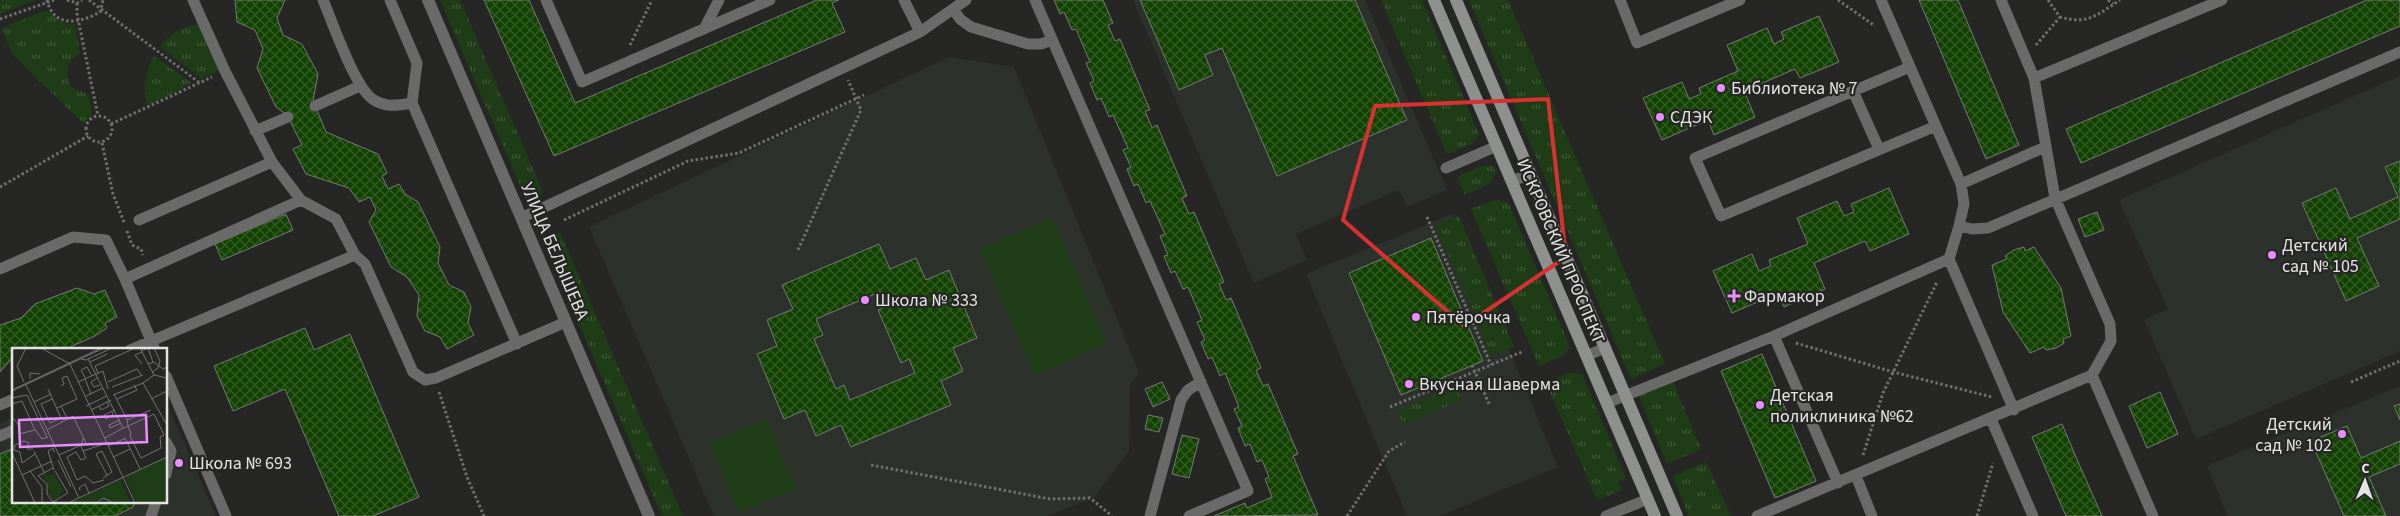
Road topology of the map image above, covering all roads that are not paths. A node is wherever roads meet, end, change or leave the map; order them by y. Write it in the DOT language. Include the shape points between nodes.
graph roads {
  1 [pos="193,0"];
  2 [pos="323,0"];
  3 [pos="390,0"];
  4 [pos="428,0"];
  5 [pos="546,0"];
  6 [pos="719,0"];
  7 [pos="770,0"];
  8 [pos="904,0"];
  9 [pos="966,0"];
  10 [pos="1035,0"];
  11 [pos="1434,0"];
  12 [pos="1456,0"];
  13 [pos="1620,0"];
  14 [pos="1740,0"];
  15 [pos="1880,0"];
  16 [pos="2001,0"];
  17 [pos="2222,0"];
  18 [pos="954,10"];
  19 [pos="704,29"];
  20 [pos="920,32"];
  21 [pos="1052,40"];
  22 [pos="2400,52"];
  23 [pos="1910,67"];
  24 [pos="2034,78"];
  25 [pos="360,86"];
  26 [pos="1853,91"];
  27 [pos="412,103"];
  28 [pos="315,106"];
  29 [pos="288,117"];
  30 [pos="1936,126"];
  31 [pos="255,131"];
  32 [pos="1497,146"];
  33 [pos="2045,147"];
  34 [pos="1879,149"];
  35 [pos="272,162"];
  36 [pos="1446,168"];
  37 [pos="1530,174"];
  38 [pos="1512,181"];
  39 [pos="1961,184"];
  40 [pos="2055,198"];
  41 [pos="301,200"];
  42 [pos="521,218"];
  43 [pos="139,220"];
  44 [pos="1959,226"];
  45 [pos="356,255"];
  46 [pos="1948,259"];
  47 [pos="0,269"];
  48 [pos="125,279"];
  49 [pos="566,322"];
  50 [pos="1774,336"];
  51 [pos="516,344"];
  52 [pos="153,345"];
  53 [pos="139,348"];
  54 [pos="1605,348"];
  55 [pos="1586,356"];
  56 [pos="2092,375"];
  57 [pos="168,381"];
  58 [pos="1201,382"];
  59 [pos="1625,394"];
  60 [pos="12,400"];
  61 [pos="1607,403"];
  62 [pos="0,405"];
  63 [pos="2012,405"];
  64 [pos="1991,419"];
  65 [pos="12,431"];
  66 [pos="0,436"];
  67 [pos="168,446"];
  68 [pos="168,465"];
  69 [pos="1856,476"];
  70 [pos="1838,483"];
  71 [pos="1648,499"];
  72 [pos="155,504"];
  73 [pos="151,516"];
  74 [pos="226,516"];
  75 [pos="649,516"];
  76 [pos="1150,516"];
  77 [pos="1189,516"];
  78 [pos="1606,516"];
  79 [pos="1655,516"];
  80 [pos="1677,516"];
  81 [pos="1757,516"];
  82 [pos="1872,516"];
  83 [pos="2033,516"];
  84 [pos="2153,516"];
  1 -- 31 [label="lane"];
  2 -- 25 [label="lane"];
  3 -- 27 [label="lane" via="417,63"];
  4 -- 42 [label="street, УЛИЦА БЕЛЫШЕВА"];
  5 -- 19 [label="lane" via="582,82"];
  6 -- 19 [label="lane"];
  7 -- 19 [label="lane"];
  8 -- 20 [label="lane"];
  9 -- 18 [label="lane"];
  10 -- 21 [label="lane"];
  11 -- 32 [label="street, ИСКРОВСКИЙ ПРОСПЕКТ"];
  12 -- 37 [label="street, ИСКРОВСКИЙ ПРОСПЕКТ"];
  13 -- 14 [label="lane" via="1638,43"];
  15 -- 23 [label="lane"];
  16 -- 24 [label="lane"];
  17 -- 24 [label="lane"];
  18 -- 20 [label="lane"];
  18 -- 21 [label="lane" via="971,27 1028,44"];
  20 -- 42 [label="lane"];
  21 -- 58 [label="lane"];
  22 -- 40 [label="lane"];
  23 -- 26 [label="lane"];
  23 -- 30 [label="lane"];
  24 -- 33 [label="lane"];
  25 -- 27 [label="lane" via="373,100 391,107"];
  25 -- 28 [label="lane"];
  26 -- 34 [label="lane"];
  26 -- 34 [label="lane" via="1695,158 1717,208 1721,216"];
  27 -- 51 [label="lane"];
  29 -- 31 [label="lane"];
  30 -- 34 [label="lane"];
  30 -- 39 [label="lane"];
  31 -- 35 [label="lane"];
  32 -- 36 [label="lane"];
  32 -- 38 [label="street, ИСКРОВСКИЙ ПРОСПЕКТ"];
  33 -- 39 [label="lane"];
  33 -- 40 [label="lane"];
  35 -- 41 [label="lane"];
  35 -- 43 [label="lane"];
  37 -- 38 [label="lane"];
  37 -- 54 [label="street, ИСКРОВСКИЙ ПРОСПЕКТ"];
  38 -- 55 [label="street, ИСКРОВСКИЙ ПРОСПЕКТ"];
  39 -- 44 [label="lane" via="1964,204"];
  40 -- 44 [label="lane" via="1988,228"];
  40 -- 56 [label="lane" via="2110,324 2111,341"];
  41 -- 45 [label="lane" via="336,219"];
  41 -- 48 [label="lane"];
  42 -- 49 [label="street, УЛИЦА БЕЛЫШЕВА"];
  44 -- 46 [label="lane"];
  45 -- 51 [label="lane" via="365,264 413,372 424,380 436,378"];
  45 -- 52 [label="lane"];
  46 -- 50 [label="lane"];
  46 -- 63 [label="lane"];
  47 -- 48 [label="lane" via="73,237 106,240"];
  48 -- 52 [label="lane"];
  49 -- 51 [label="lane"];
  49 -- 75 [label="street, УЛИЦА БЕЛЫШЕВА"];
  50 -- 59 [label="lane"];
  50 -- 70 [label="lane"];
  52 -- 53 [label="lane"];
  54 -- 55 [label="lane"];
  54 -- 59 [label="street, ИСКРОВСКИЙ ПРОСПЕКТ"];
  55 -- 61 [label="street, ИСКРОВСКИЙ ПРОСПЕКТ"];
  56 -- 63 [label="lane"];
  56 -- 84 [label="lane"];
  57 -- 74 [label="lane"];
  58 -- 76 [label="lane" via="1188,390 1181,400"];
  58 -- 77 [label="lane" via="1248,490"];
  59 -- 61 [label="lane"];
  59 -- 80 [label="street, ИСКРОВСКИЙ ПРОСПЕКТ"];
  60 -- 62 [label="lane"];
  61 -- 71 [label="street, ИСКРОВСКИЙ ПРОСПЕКТ"];
  63 -- 64 [label="lane"];
  64 -- 69 [label="lane"];
  64 -- 83 [label="lane"];
  65 -- 66 [label="lane"];
  67 -- 68 [label="lane" via="171,451"];
  69 -- 70 [label="lane"];
  69 -- 82 [label="lane"];
  70 -- 81 [label="lane"];
  71 -- 78 [label="lane"];
  71 -- 79 [label="street, ИСКРОВСКИЙ ПРОСПЕКТ"];
  72 -- 73 [label="lane"];
}
